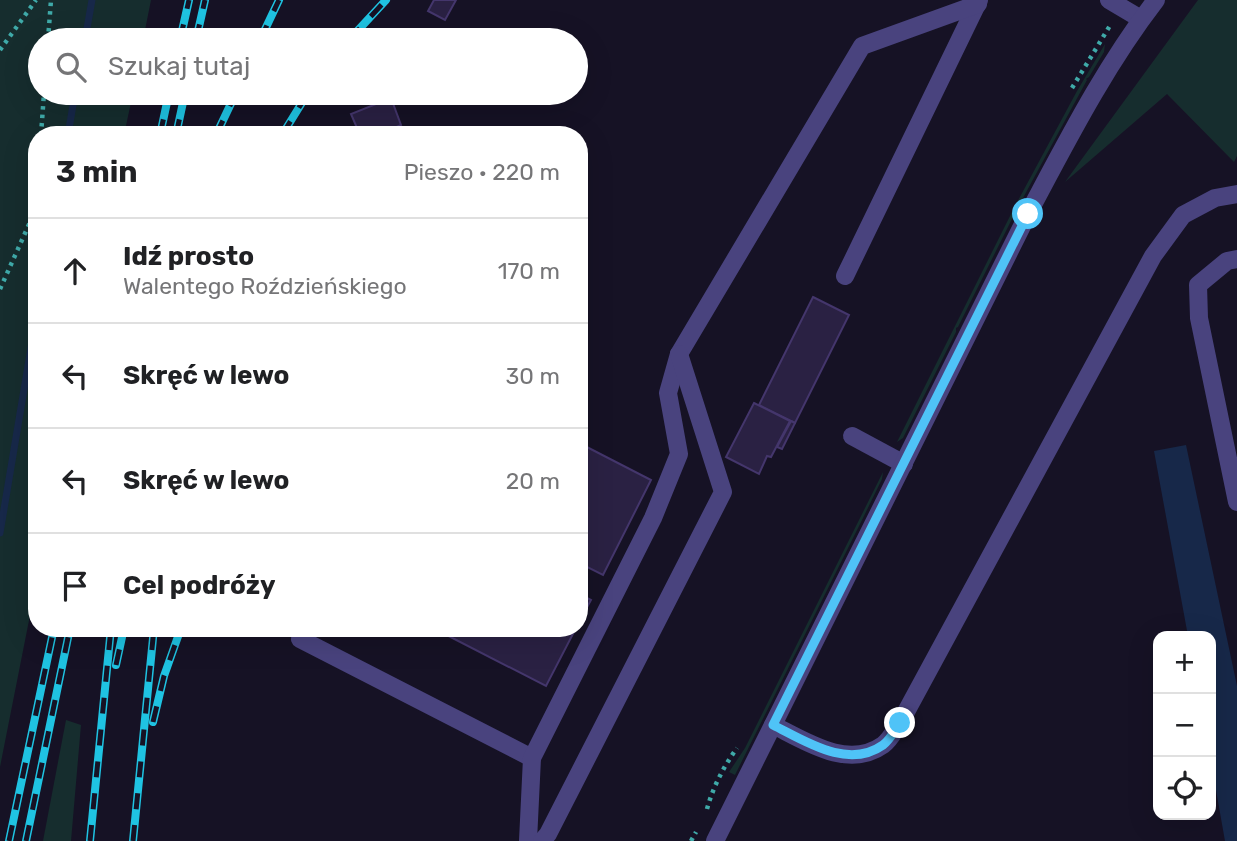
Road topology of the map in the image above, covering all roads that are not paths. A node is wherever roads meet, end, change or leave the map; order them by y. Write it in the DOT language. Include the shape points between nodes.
graph roads {
  1 [pos="1109,0"];
  2 [pos="1156,0"];
  3 [pos="979,2"];
  4 [pos="1141,19"];
  5 [pos="1237,194"];
  6 [pos="1237,259"];
  7 [pos="845,276"];
  8 [pos="678,354"];
  9 [pos="852,436"];
  10 [pos="904,464"];
  11 [pos="1237,502"];
  12 [pos="300,639"];
  13 [pos="773,725"];
  14 [pos="532,758"];
  15 [pos="527,841"];
  16 [pos="542,841"];
  17 [pos="715,841"];
  1 -- 4 [label="street"];
  2 -- 4 [label="street"];
  3 -- 7 [label="street"];
  3 -- 8 [label="street" via="862,46"];
  4 -- 10 [label="street" via="1110,65 1028,214"];
  5 -- 13 [label="street" via="1215,198 1183,215 1153,256 891,737 870,751 842,754 823,750"];
  6 -- 11 [label="street" via="1227,261 1198,285 1199,318"];
  8 -- 14 [label="street" via="668,393 679,454 653,518"];
  8 -- 16 [label="street" via="723,492"];
  9 -- 10 [label="street"];
  10 -- 13 [label="street"];
  12 -- 14 [label="street"];
  13 -- 17 [label="street"];
  14 -- 15 [label="street"];
}
